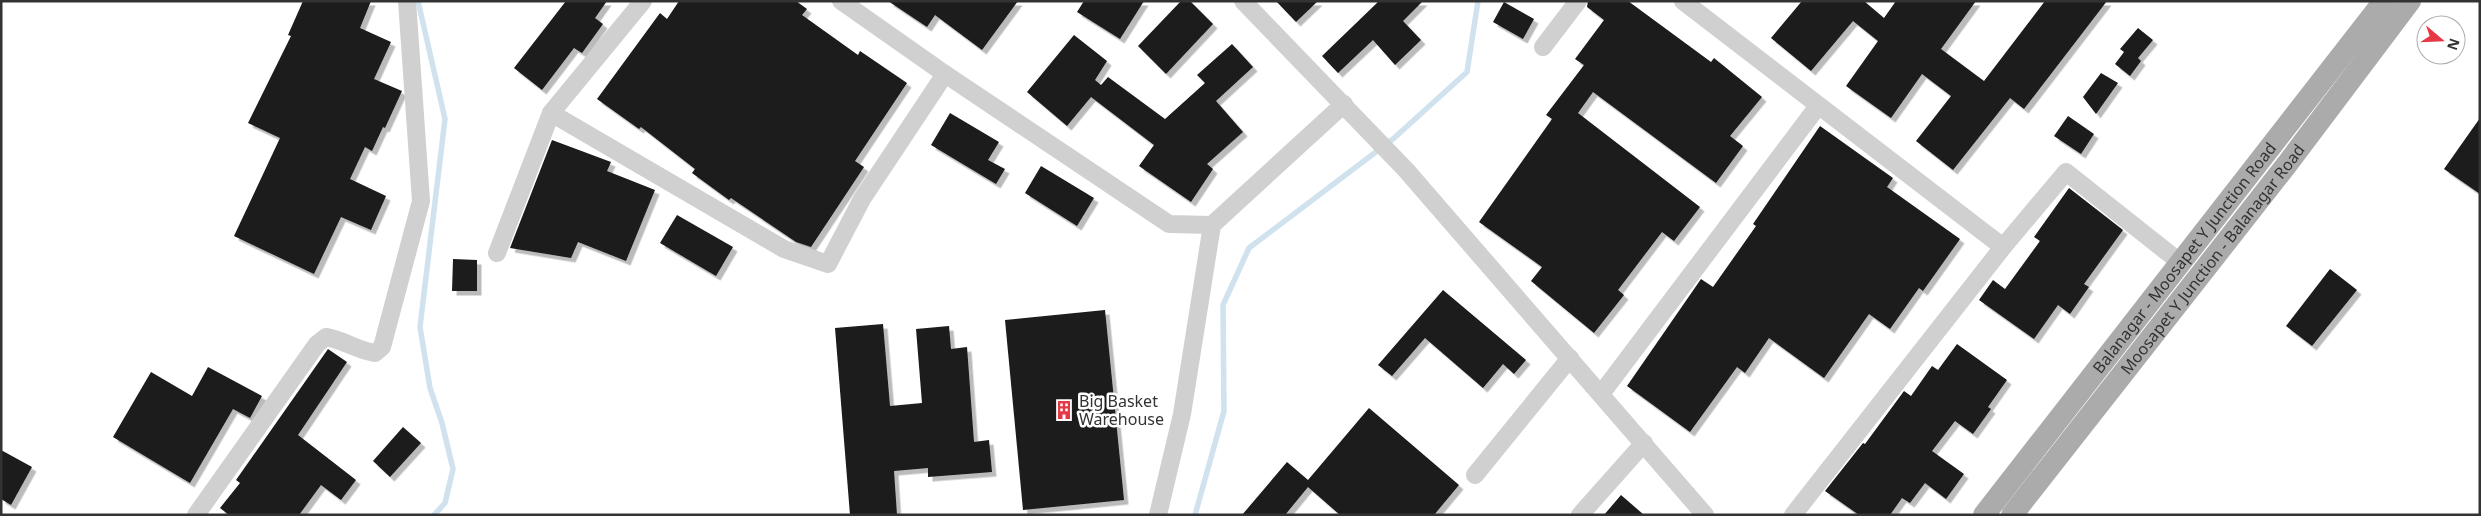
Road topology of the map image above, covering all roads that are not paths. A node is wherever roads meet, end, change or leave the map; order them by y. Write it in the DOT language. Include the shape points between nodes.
graph roads {
  1 [pos="407,1"];
  2 [pos="643,1"];
  3 [pos="841,1"];
  4 [pos="1243,1"];
  5 [pos="1578,1"];
  6 [pos="1683,1"];
  7 [pos="2384,1"];
  8 [pos="2410,1"];
  9 [pos="1543,47"];
  10 [pos="945,74"];
  11 [pos="1344,104"];
  12 [pos="1818,106"];
  13 [pos="551,113"];
  14 [pos="1212,225"];
  15 [pos="2003,247"];
  16 [pos="497,253"];
  17 [pos="2181,263"];
  18 [pos="1570,358"];
  19 [pos="1601,394"];
  20 [pos="1644,443"];
  21 [pos="1475,475"];
  22 [pos="196,515"];
  23 [pos="1158,515"];
  24 [pos="1580,515"];
  25 [pos="1705,515"];
  26 [pos="1792,515"];
  27 [pos="1984,515"];
  28 [pos="2012,515"];
  1 -- 22 [label="street" via="421,201 382,347 375,353 364,352 337,339 326,338 317,344"];
  2 -- 13 [label="street"];
  3 -- 10 [label="street"];
  4 -- 11 [label="street"];
  5 -- 9 [label="street"];
  6 -- 12 [label="street"];
  7 -- 17 [label="main road, Balanagar - Moosapet Y Junction Road"];
  8 -- 28 [label="main road, Moosapet Y Junction - Balanagar Road" via="2288,163"];
  10 -- 13 [label="street" via="862,199 828,264 784,249"];
  10 -- 14 [label="street" via="1169,224"];
  11 -- 14 [label="street"];
  11 -- 18 [label="street"];
  12 -- 15 [label="street"];
  12 -- 19 [label="street"];
  13 -- 16 [label="street"];
  14 -- 23 [label="street" via="1182,414"];
  15 -- 17 [label="street" via="2066,172"];
  15 -- 26 [label="street"];
  17 -- 27 [label="main road, Balanagar - Moosapet Y Junction Road"];
  18 -- 19 [label="street"];
  18 -- 21 [label="street"];
  19 -- 20 [label="street"];
  20 -- 24 [label="street"];
  20 -- 25 [label="street"];
}
